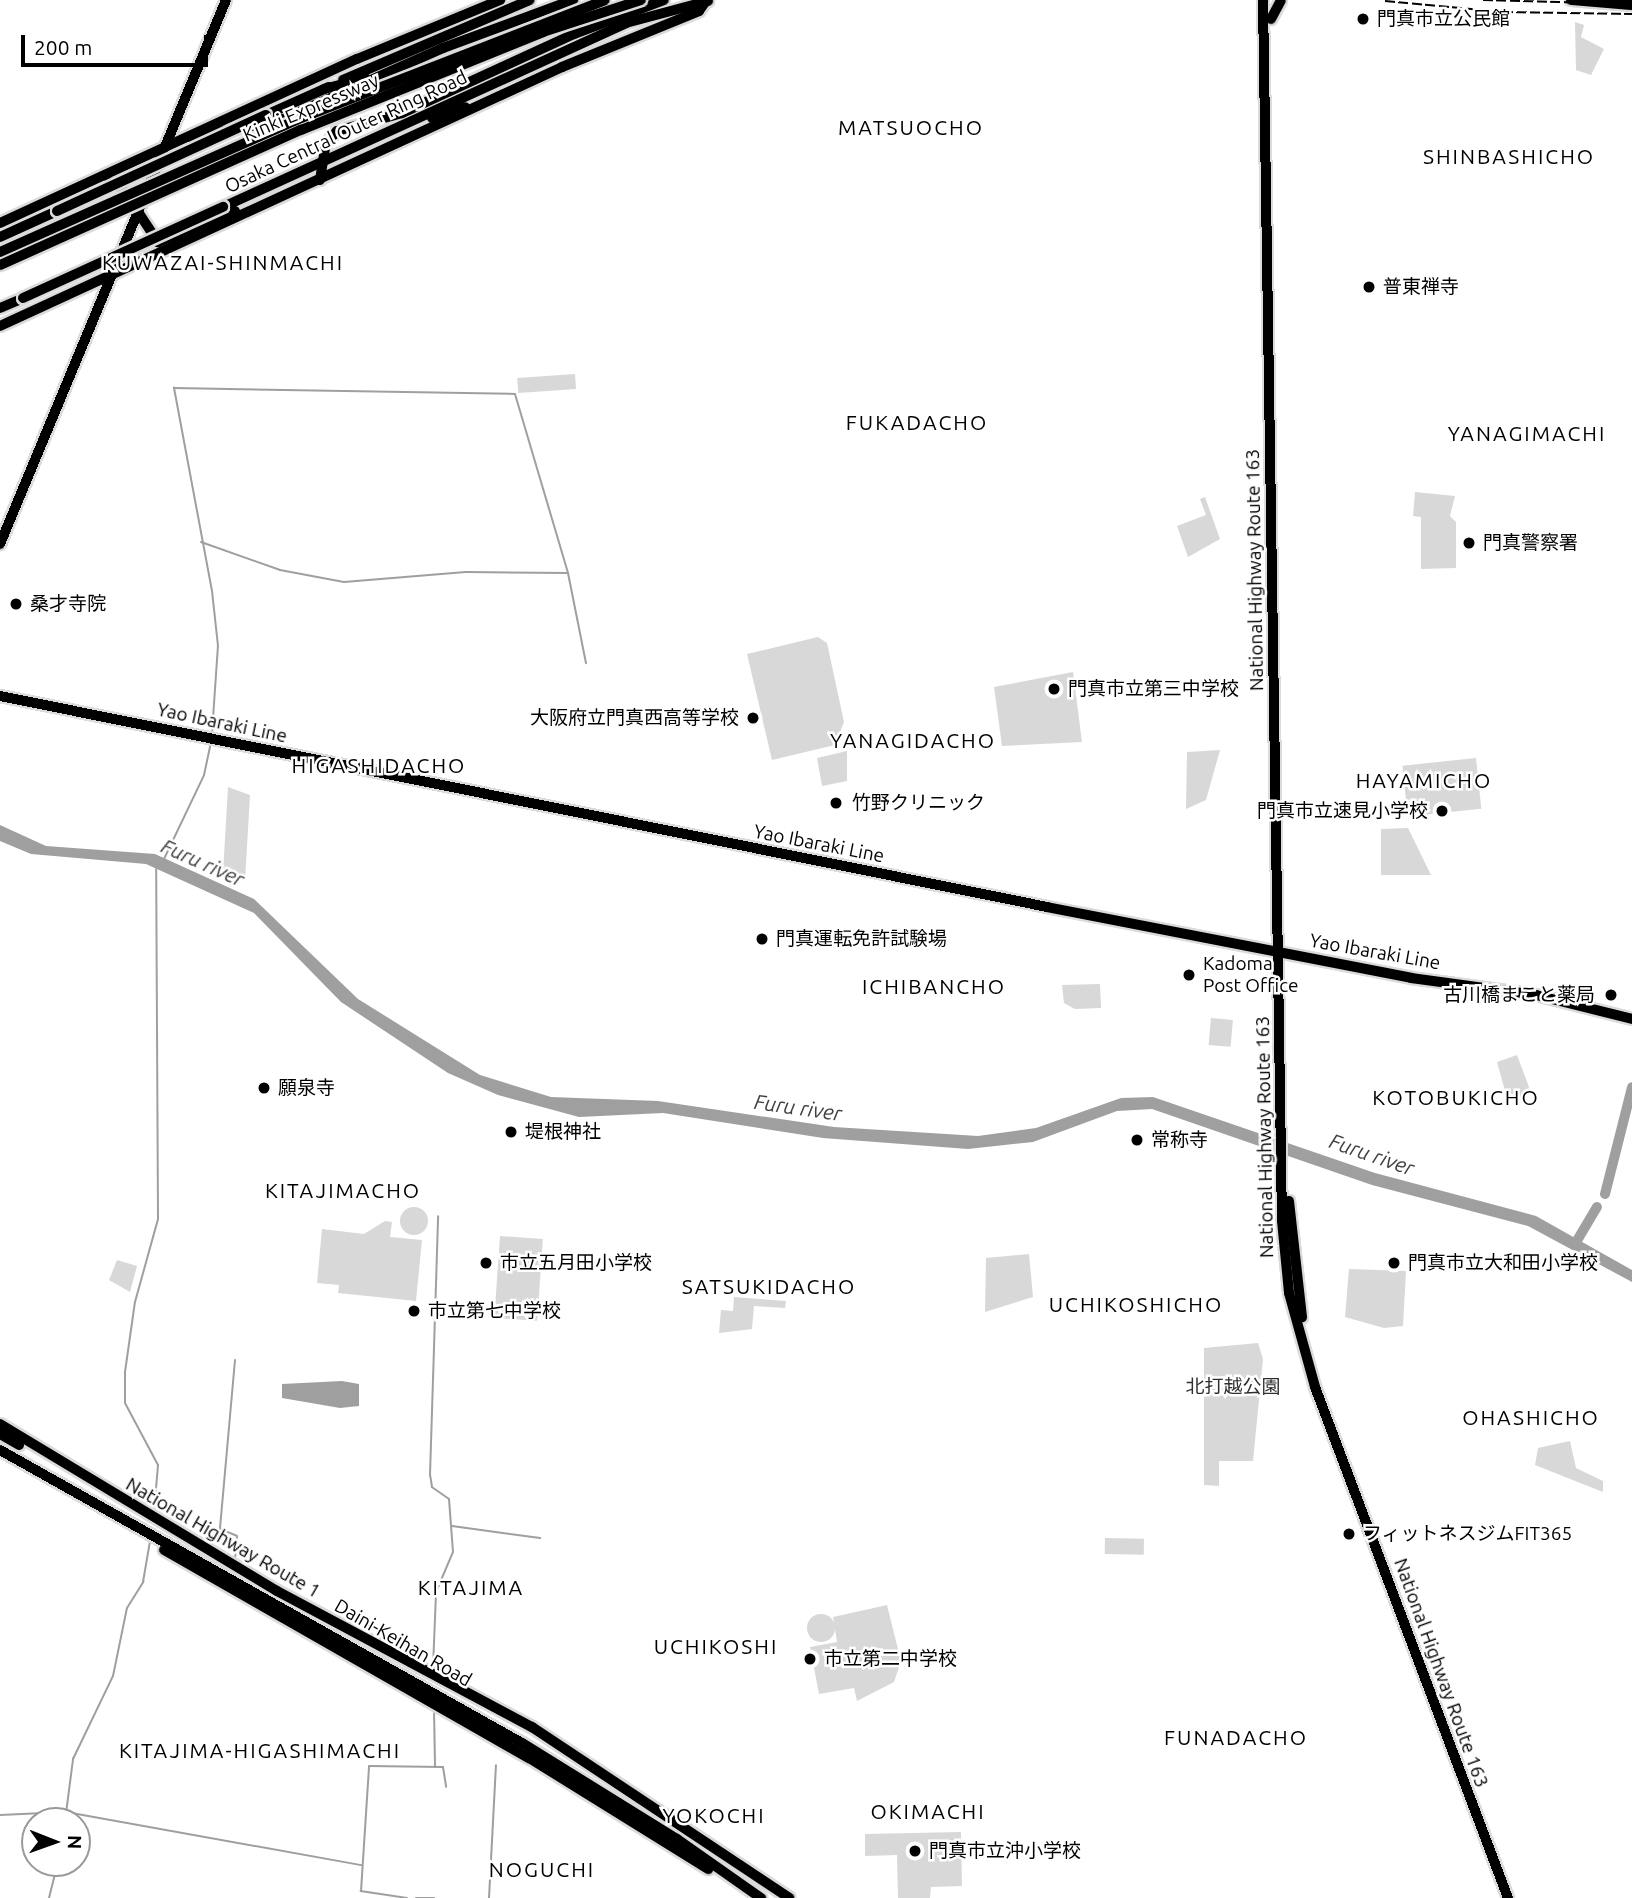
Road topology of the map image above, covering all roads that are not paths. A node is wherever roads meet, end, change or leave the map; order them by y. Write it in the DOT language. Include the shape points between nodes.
graph roads {
  1 [pos="226,0"];
  2 [pos="500,0"];
  3 [pos="530,0"];
  4 [pos="573,0"];
  5 [pos="605,0"];
  6 [pos="641,0"];
  7 [pos="664,0"];
  8 [pos="1256,0"];
  9 [pos="1270,0"];
  10 [pos="1280,0"];
  11 [pos="1571,0"];
  12 [pos="708,1"];
  13 [pos="1632,5"];
  14 [pos="1266,10"];
  15 [pos="399,67"];
  16 [pos="521,87"];
  17 [pos="324,89"];
  18 [pos="390,131"];
  19 [pos="189,136"];
  20 [pos="165,148"];
  21 [pos="322,161"];
  22 [pos="320,180"];
  23 [pos="87,184"];
  24 [pos="285,195"];
  25 [pos="138,212"];
  26 [pos="0,223"];
  27 [pos="0,237"];
  28 [pos="0,252"];
  29 [pos="0,265"];
  30 [pos="111,277"];
  31 [pos="0,309"];
  32 [pos="0,326"];
  33 [pos="0,544"];
  34 [pos="0,695"];
  35 [pos="1282,953"];
  36 [pos="1632,1019"];
  37 [pos="1285,1153"];
  38 [pos="0,1424"];
  39 [pos="0,1434"];
  40 [pos="38,1438"];
  41 [pos="0,1450"];
  42 [pos="39,1452"];
  43 [pos="0,1457"];
  44 [pos="751,1898"];
  45 [pos="761,1898"];
  46 [pos="779,1898"];
  47 [pos="789,1898"];
  48 [pos="1508,1898"];
  49 [pos="1514,1898"];
  1 -- 20 [label="main road"];
  2 -- 19 [label="main road"];
  3 -- 17 [label="main road"];
  4 -- 15 [label="highway"];
  5 -- 28 [label="highway, Kinki Expressway, bridge" via="309,115"];
  6 -- 29 [label="highway, Kinki Expressway, bridge" via="543,32 301,130"];
  7 -- 21 [label="highway" via="574,34 420,105 337,131"];
  8 -- 14 [label="main road"];
  9 -- 14 [label="highway, National Highway Route 163"];
  10 -- 14 [label="main road"];
  11 -- 13 [label="main road"];
  12 -- 16 [label="main road" via="699,11"];
  12 -- 18 [label="main road, Osaka Central Outer Ring Road" via="626,23"];
  14 -- 35 [label="highway, National Highway Route 163"];
  15 -- 17 [label="highway"];
  15 -- 19 [label="highway" via="268,124 233,125"];
  16 -- 18 [label="main road"];
  16 -- 22 [label="main road"];
  17 -- 27 [label="main road, bridge"];
  18 -- 21 [label="main road, Osaka Central Outer Ring Road"];
  19 -- 20 [label="main road"];
  20 -- 23 [label="main road"];
  20 -- 25 [label="main road"];
  21 -- 22 [label="highway"];
  21 -- 31 [label="main road, Osaka Central Outer Ring Road, bridge"];
  22 -- 24 [label="main road"];
  23 -- 25 [label="main road" via="108,182 123,189"];
  23 -- 26 [label="main road"];
  24 -- 25 [label="main road" via="165,243 158,242"];
  24 -- 30 [label="main road"];
  25 -- 30 [label="main road"];
  30 -- 32 [label="main road"];
  30 -- 33 [label="main road"];
  34 -- 35 [label="main road, Yao Ibaraki Line"];
  35 -- 36 [label="main road, Yao Ibaraki Line" via="1536,995"];
  35 -- 37 [label="highway, National Highway Route 163"];
  37 -- 48 [label="highway, National Highway Route 163" via="1285,1258 1306,1361"];
  37 -- 49 [label="highway, National Highway Route 163" via="1297,1291 1320,1384"];
  38 -- 42 [label="highway, National Highway Route 1"];
  39 -- 46 [label="highway, Daini-Keihan Road" via="610,1782"];
  40 -- 42 [label="highway"];
  41 -- 45 [label="highway, Daini-Keihan Road" via="522,1743 677,1839"];
  42 -- 47 [label="highway, National Highway Route 1" via="531,1727"];
  43 -- 44 [label="highway, National Highway Route 1" via="650,1830"];
}
